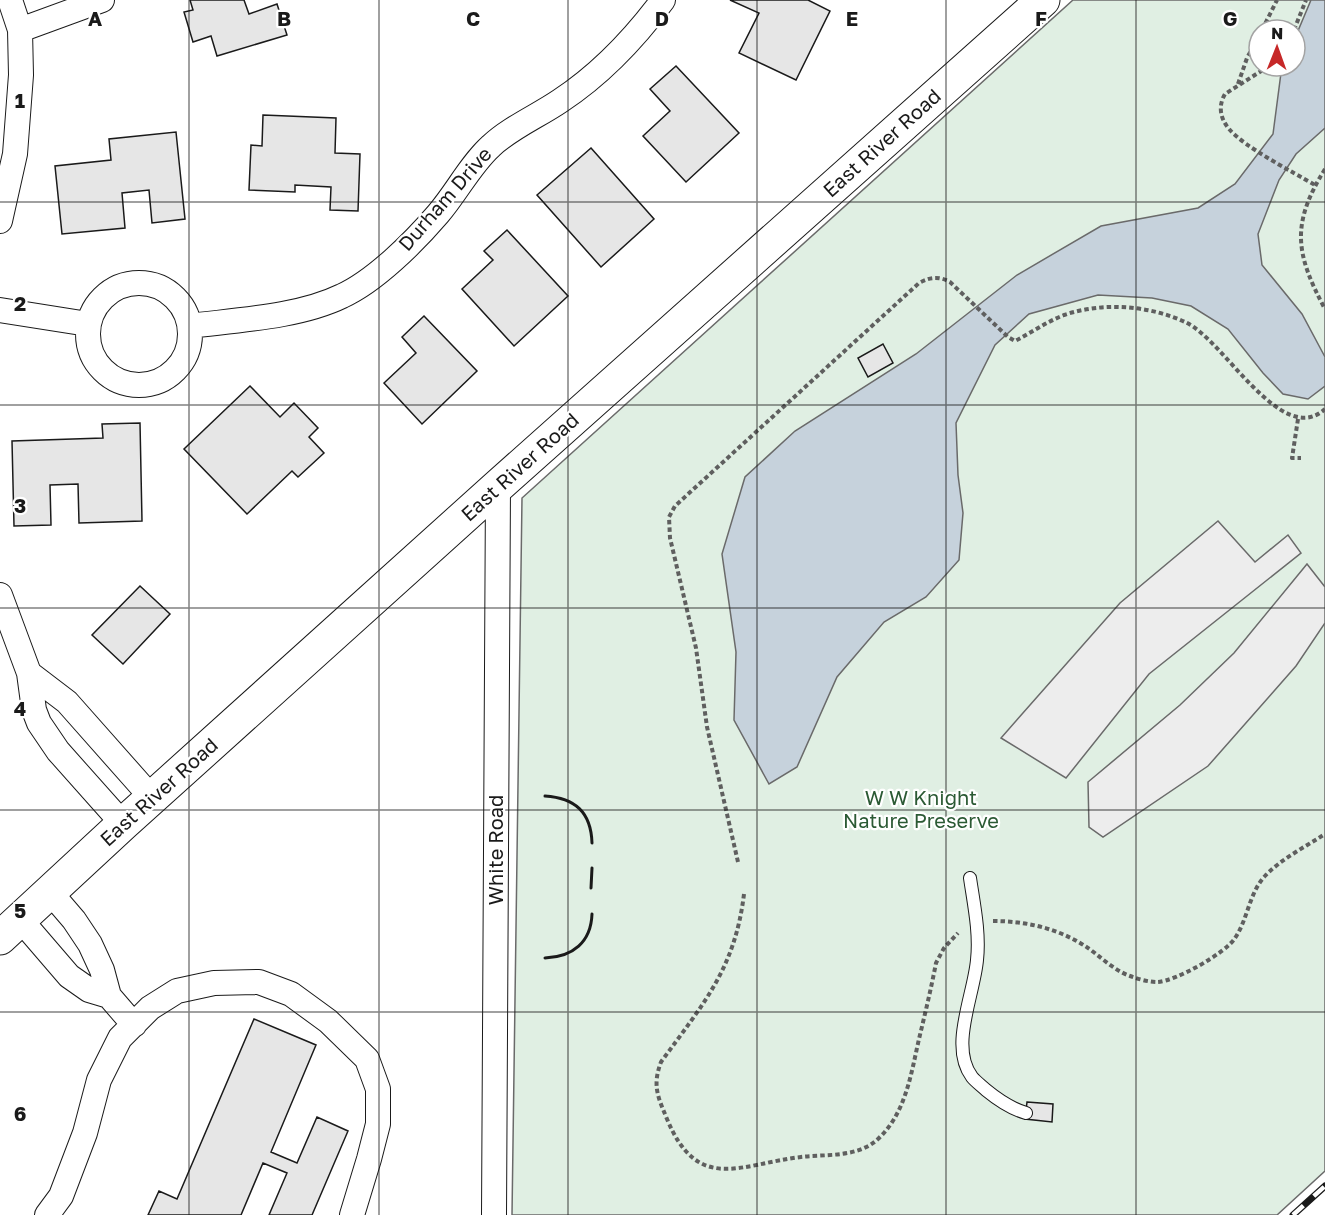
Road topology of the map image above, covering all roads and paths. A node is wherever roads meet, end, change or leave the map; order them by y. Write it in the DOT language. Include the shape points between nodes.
graph roads {
  1 [pos="10,0"];
  2 [pos="102,0"];
  3 [pos="663,0"];
  4 [pos="1043,0"];
  5 [pos="1276,0"];
  6 [pos="1306,0"];
  7 [pos="1268,18"];
  8 [pos="1299,18"];
  9 [pos="20,30"];
  10 [pos="1247,58"];
  11 [pos="1250,78"];
  12 [pos="1238,85"];
  13 [pos="6,165"];
  14 [pos="1325,169"];
  15 [pos="1315,185"];
  16 [pos="0,221"];
  17 [pos="1325,309"];
  18 [pos="0,310"];
  19 [pos="88,324"];
  20 [pos="190,326"];
  21 [pos="1325,409"];
  22 [pos="1298,419"];
  23 [pos="1301,458"];
  24 [pos="498,486"];
  25 [pos="0,595"];
  26 [pos="29,673"];
  27 [pos="152,798"];
  28 [pos="123,824"];
  29 [pos="1325,834"];
  30 [pos="738,862"];
  31 [pos="970,878"];
  32 [pos="50,892"];
  33 [pos="744,894"];
  34 [pos="976,925"];
  35 [pos="10,929"];
  36 [pos="109,996"];
  37 [pos="134,1025"];
  38 [pos="1026,1113"];
  39 [pos="47,1215"];
  40 [pos="352,1215"];
  41 [pos="494,1215"];
  1 -- 9 [label="street"];
  2 -- 9 [label="street"];
  3 -- 20 [label="street, Durham Drive" via="622,50 592,77 490,146 437,215 366,282 314,307"];
  4 -- 24 [label="main road, East River Road"];
  5 -- 7 [label="path"];
  6 -- 8 [label="path"];
  9 -- 13 [label="street" via="19,121"];
  10 -- 12 [label="path"];
  11 -- 12 [label="path"];
  12 -- 15 [label="path" via="1221,100 1222,118 1236,135"];
  13 -- 16 [label="street"];
  14 -- 15 [label="path"];
  15 -- 17 [label="path" via="1303,213 1301,253"];
  18 -- 19 [label="street"];
  19 -- 20 [label="street" via="106,294 122,285 140,282 173,295"];
  19 -- 20 [label="street" via="87,338 96,363 106,374 131,386 158,382 180,365 187,354"];
  21 -- 22 [label="path"];
  22 -- 23 [label="path" via="1292,458"];
  22 -- 30 [label="path" via="1277,409 1210,339 1172,317 1136,309 1096,307 1062,316 1015,341 943,278 918,283 675,506 669,517 670,538 696,648 707,727"];
  24 -- 27 [label="main road, East River Road"];
  24 -- 41 [label="street, White Road"];
  25 -- 26 [label="street"];
  26 -- 27 [label="street" via="67,702"];
  26 -- 28 [label="street" via="34,710 46,735"];
  27 -- 28 [label="main road, East River Road"];
  28 -- 32 [label="main road, East River Road"];
  29 -- 34 [label="path" via="1265,876 1256,888 1236,938 1228,946 1169,980 1157,982 1127,975 1083,945 1035,924 989,921"];
  31 -- 34 [label="lane"];
  32 -- 35 [label="main road, East River Road"];
  32 -- 36 [label="street" via="90,944"];
  33 -- 34 [label="path" via="741,923 719,981 661,1062 656,1075 656,1088 670,1127 688,1153 715,1169 849,1153 878,1140 907,1091 936,963 957,934"];
  34 -- 38 [label="lane" via="977,962 962,1044 964,1062 973,1078 991,1094"];
  35 -- 36 [label="street" via="89,990"];
  36 -- 37 [label="street"];
  37 -- 39 [label="street" via="120,1038 99,1080 85,1133 61,1196"];
  37 -- 40 [label="street" via="150,1008 177,991 214,983 259,982 291,994 328,1021 367,1059 378,1089 378,1124"];
}
